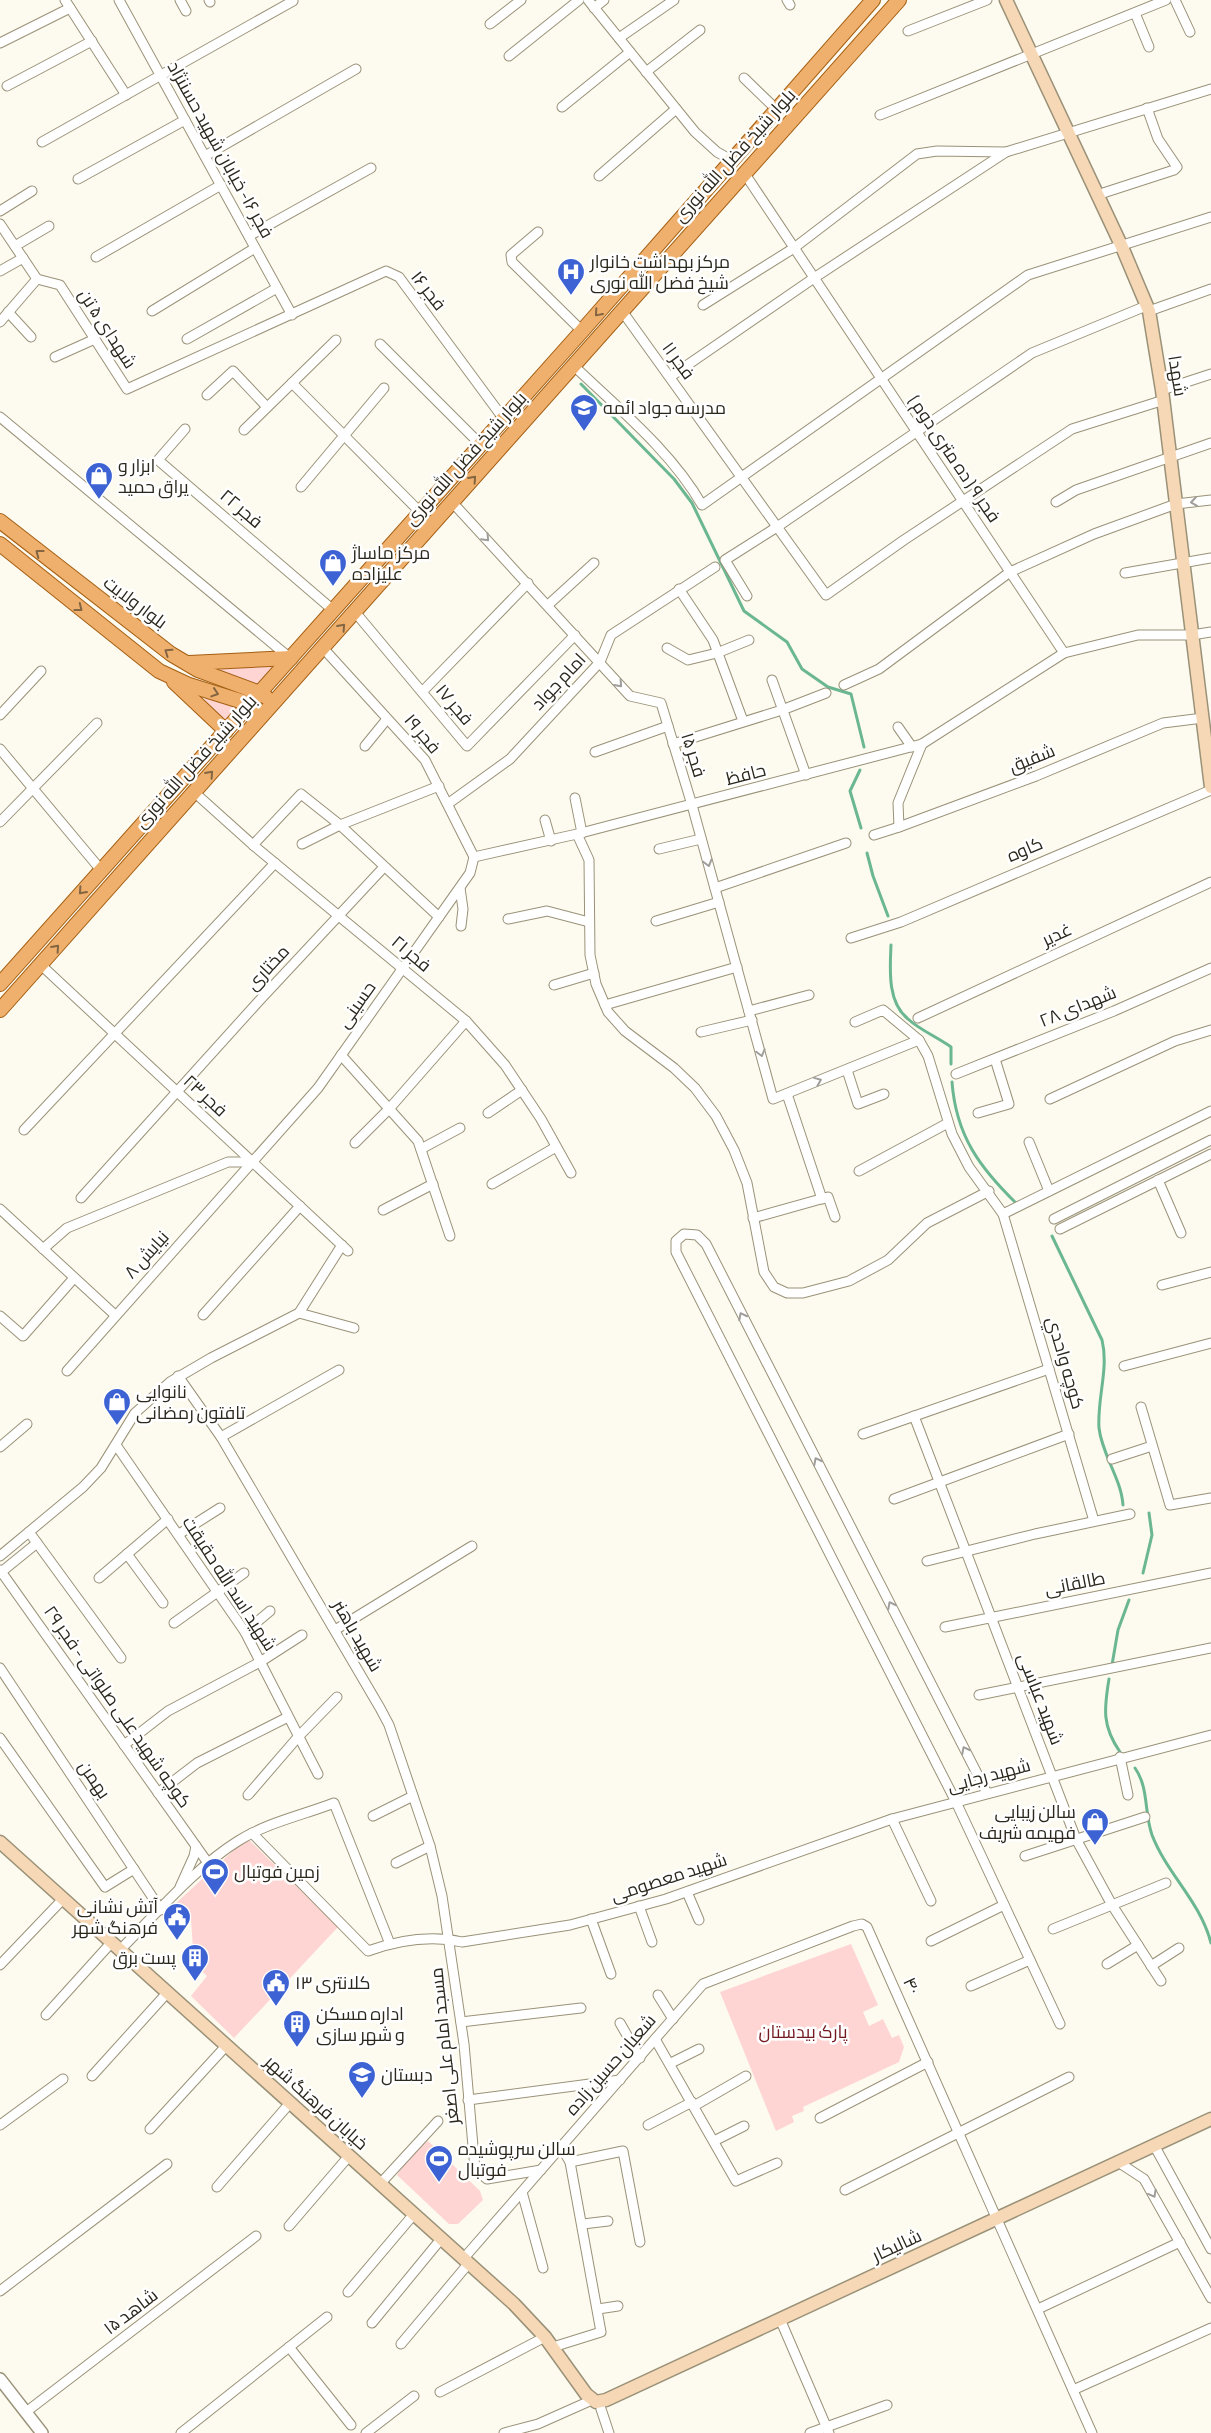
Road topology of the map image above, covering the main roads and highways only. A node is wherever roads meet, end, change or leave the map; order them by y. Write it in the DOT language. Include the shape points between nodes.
graph roads {
  1 [pos="873,0"];
  2 [pos="899,0"];
  3 [pos="1006,0"];
  4 [pos="833,45"];
  5 [pos="824,85"];
  6 [pos="791,94"];
  7 [pos="772,143"];
  8 [pos="649,254"];
  9 [pos="662,265"];
  10 [pos="0,521"];
  11 [pos="0,544"];
  12 [pos="291,658"];
  13 [pos="192,666"];
  14 [pos="168,676"];
  15 [pos="189,685"];
  16 [pos="260,693"];
  17 [pos="250,704"];
  18 [pos="273,704"];
  19 [pos="1205,709"];
  20 [pos="263,714"];
  21 [pos="226,731"];
  22 [pos="1211,783"];
  23 [pos="153,812"];
  24 [pos="165,824"];
  25 [pos="127,841"];
  26 [pos="139,854"];
  27 [pos="0,984"];
  28 [pos="0,1010"];
  29 [pos="1,1845"];
  30 [pos="1211,2119"];
  31 [pos="596,2403"];
  1 -- 4 [label="main road"];
  2 -- 5 [label="main road, بلوار شیخ فضل الله نوری"];
  3 -- 19 [label="main road, شهدا" via="1122,247 1147,308 1163,395 1192,635"];
  4 -- 5 [label="main road" via="830,58 809,84 813,88"];
  4 -- 6 [label="main road"];
  5 -- 7 [label="main road, بلوار شیخ فضل الله نوری"];
  6 -- 7 [label="main road" via="797,93 801,97 776,127"];
  6 -- 8 [label="main road"];
  7 -- 9 [label="main road, بلوار شیخ فضل الله نوری"];
  8 -- 9 [label="main road"];
  8 -- 12 [label="main road, one-way"];
  18 -- 9 [label="main road, بلوار شیخ فضل الله نوری, one-way"];
  13 -- 10 [label="main road, بلوار ولایت, one-way" via="164,649"];
  11 -- 14 [label="main road, one-way"];
  12 -- 13 [label="main road"];
  12 -- 16 [label="main road"];
  13 -- 15 [label="main road" via="197,681"];
  13 -- 16 [label="main road, بلوار ولایت"];
  14 -- 15 [label="main road"];
  14 -- 21 [label="main road"];
  15 -- 17 [label="main road, one-way"];
  16 -- 17 [label="main road"];
  16 -- 18 [label="main road, بلوار ولایت"];
  17 -- 20 [label="main road"];
  17 -- 21 [label="main road"];
  18 -- 20 [label="main road, بلوار شیخ فضل الله نوری"];
  19 -- 22 [label="main road, شهدا"];
  24 -- 20 [label="main road, بلوار شیخ فضل الله نوری, one-way"];
  21 -- 23 [label="main road"];
  23 -- 24 [label="main road" via="153,819"];
  23 -- 25 [label="main road"];
  24 -- 26 [label="main road, بلوار شیخ فضل الله نوری"];
  25 -- 26 [label="main road" via="139,847"];
  25 -- 27 [label="main road, one-way"];
  28 -- 26 [label="main road, بلوار شیخ فضل الله نوری, one-way"];
  29 -- 31 [label="main road, خیابان فرهنگ شهر" via="514,2304 549,2342"];
  30 -- 31 [label="main road, شالیکار"];
}
